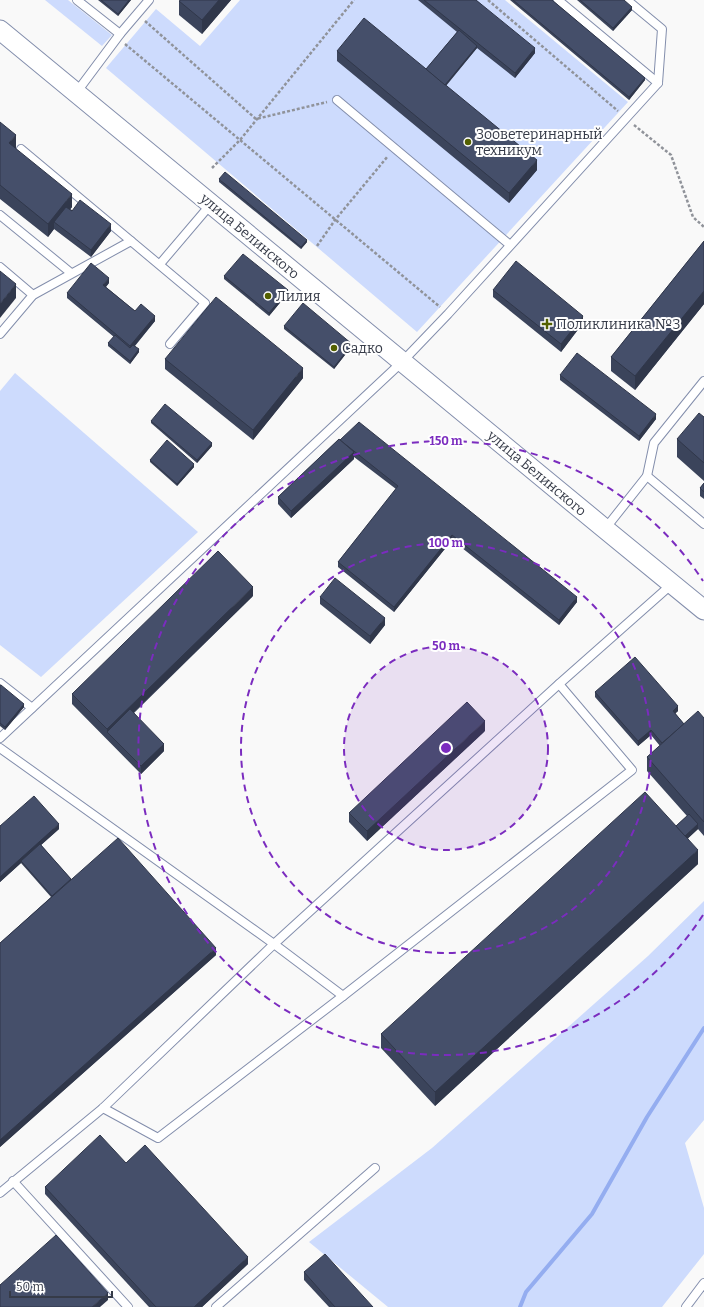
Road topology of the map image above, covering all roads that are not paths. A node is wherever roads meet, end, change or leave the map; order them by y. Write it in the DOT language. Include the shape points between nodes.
graph roads {
  1 [pos="77,0"];
  2 [pos="149,0"];
  3 [pos="558,0"];
  4 [pos="628,0"];
  5 [pos="0,30"];
  6 [pos="120,34"];
  7 [pos="658,83"];
  8 [pos="76,93"];
  9 [pos="337,100"];
  10 [pos="21,149"];
  11 [pos="211,204"];
  12 [pos="0,215"];
  13 [pos="131,241"];
  14 [pos="510,245"];
  15 [pos="160,264"];
  16 [pos="0,267"];
  17 [pos="71,273"];
  18 [pos="33,295"];
  19 [pos="0,334"];
  20 [pos="170,344"];
  21 [pos="402,362"];
  22 [pos="704,381"];
  23 [pos="647,476"];
  24 [pos="704,524"];
  25 [pos="605,529"];
  26 [pos="672,584"];
  27 [pos="704,610"];
  28 [pos="0,683"];
  29 [pos="559,684"];
  30 [pos="32,708"];
  31 [pos="0,738"];
  32 [pos="0,748"];
  33 [pos="274,944"];
  34 [pos="342,996"];
  35 [pos="103,1108"];
  36 [pos="375,1168"];
  37 [pos="13,1181"];
  38 [pos="0,1193"];
  39 [pos="704,1283"];
  40 [pos="128,1307"];
  41 [pos="216,1307"];
  42 [pos="686,1307"];
  1 -- 6 [label="lane"];
  2 -- 6 [label="lane"];
  3 -- 7 [label="lane"];
  4 -- 7 [label="lane" via="662,29"];
  5 -- 8 [label="street, улица Белинского"];
  6 -- 8 [label="lane"];
  7 -- 14 [label="lane"];
  8 -- 11 [label="street, улица Белинского"];
  9 -- 14 [label="lane"];
  10 -- 13 [label="lane"];
  11 -- 15 [label="lane"];
  11 -- 21 [label="street, улица Белинского"];
  12 -- 17 [label="lane"];
  13 -- 15 [label="lane"];
  13 -- 17 [label="lane"];
  14 -- 21 [label="lane"];
  15 -- 20 [label="lane" via="205,303"];
  16 -- 18 [label="lane"];
  17 -- 18 [label="lane"];
  18 -- 19 [label="lane"];
  21 -- 25 [label="street, улица Белинского"];
  21 -- 30 [label="lane"];
  22 -- 23 [label="lane" via="654,443"];
  23 -- 24 [label="lane"];
  23 -- 25 [label="lane"];
  25 -- 26 [label="street, улица Белинского"];
  26 -- 27 [label="street, улица Белинского"];
  26 -- 29 [label="lane"];
  28 -- 30 [label="lane"];
  29 -- 33 [label="lane"];
  29 -- 34 [label="lane" via="632,770"];
  30 -- 31 [label="lane"];
  32 -- 33 [label="lane"];
  33 -- 34 [label="lane"];
  33 -- 35 [label="lane"];
  34 -- 35 [label="lane" via="158,1138"];
  35 -- 37 [label="lane"];
  36 -- 41 [label="lane"];
  37 -- 38 [label="lane"];
  37 -- 40 [label="lane"];
  39 -- 42 [label="lane"];
}
